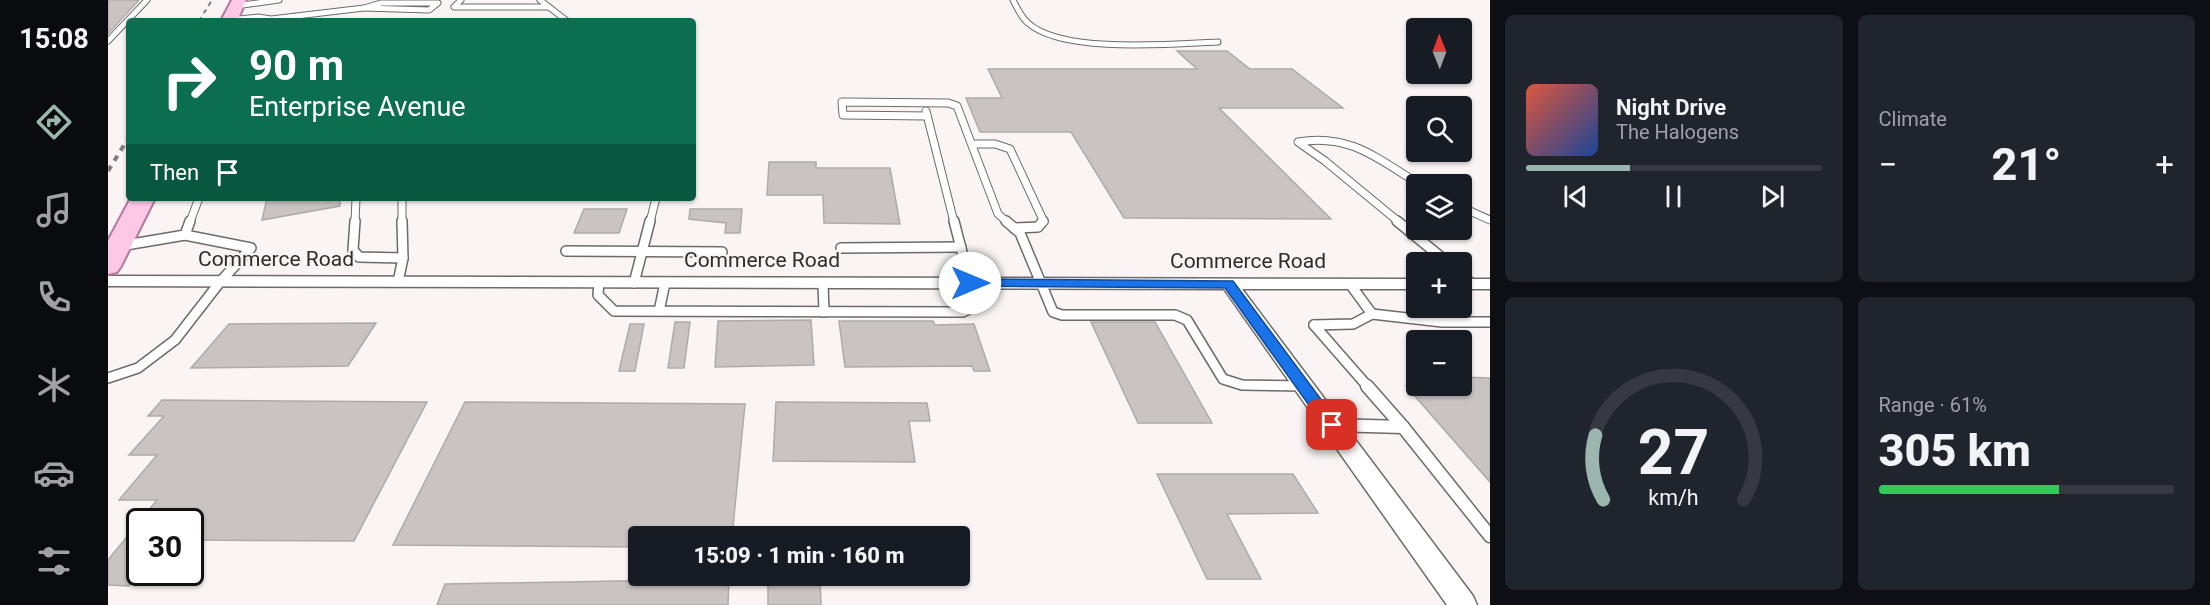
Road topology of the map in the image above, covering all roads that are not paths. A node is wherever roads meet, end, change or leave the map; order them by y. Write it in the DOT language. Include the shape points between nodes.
graph roads {
  1 [pos="147,0"];
  2 [pos="279,0"];
  3 [pos="461,0"];
  4 [pos="540,0"];
  5 [pos="1013,0"];
  6 [pos="549,7"];
  7 [pos="364,8"];
  8 [pos="233,12"];
  9 [pos="130,18"];
  10 [pos="267,18"];
  11 [pos="279,18"];
  12 [pos="563,18"];
  13 [pos="126,22"];
  14 [pos="108,41"];
  15 [pos="1218,42"];
  16 [pos="923,103"];
  17 [pos="927,117"];
  18 [pos="972,144"];
  19 [pos="1406,175"];
  20 [pos="141,201"];
  21 [pos="198,201"];
  22 [pos="356,201"];
  23 [pos="402,201"];
  24 [pos="655,201"];
  25 [pos="1472,212"];
  26 [pos="1490,220"];
  27 [pos="1014,228"];
  28 [pos="1406,228"];
  29 [pos="185,235"];
  30 [pos="1421,240"];
  31 [pos="961,247"];
  32 [pos="841,248"];
  33 [pos="643,250"];
  34 [pos="566,251"];
  35 [pos="722,252"];
  36 [pos="1435,252"];
  37 [pos="113,256"];
  38 [pos="403,258"];
  39 [pos="108,282"];
  40 [pos="220,282"];
  41 [pos="398,282"];
  42 [pos="599,282"];
  43 [pos="634,283"];
  44 [pos="665,283"];
  45 [pos="823,283"];
  46 [pos="977,283"];
  47 [pos="1040,283"];
  48 [pos="1229,284"];
  49 [pos="1350,284"];
  50 [pos="1406,284"];
  51 [pos="658,311"];
  52 [pos="824,312"];
  53 [pos="1372,314"];
  54 [pos="1490,322"];
  55 [pos="108,378"];
  56 [pos="1304,386"];
  57 [pos="1332,425"];
  58 [pos="1402,427"];
  59 [pos="1490,536"];
  60 [pos="1467,605"];
  1 -- 9 [label="lane"];
  2 -- 8 [label="lane"];
  3 -- 6 [label="lane" via="454,7"];
  4 -- 6 [label="lane"];
  5 -- 15 [label="lane" via="1029,25 1056,38 1095,43"];
  6 -- 12 [label="lane"];
  7 -- 7 [label="lane" via="429,10 438,3 381,3"];
  7 -- 11 [label="lane"];
  8 -- 10 [label="lane"];
  13 -- 14 [label="lane"];
  16 -- 17 [label="lane"];
  16 -- 17 [label="lane" via="842,102 843,115"];
  16 -- 18 [label="lane" via="957,106"];
  17 -- 31 [label="lane"];
  18 -- 27 [label="lane" via="998,214"];
  18 -- 27 [label="lane" via="1003,146 1014,154 1044,222 1038,227"];
  19 -- 28 [label="lane" via="1382,158 1356,147 1332,141 1298,141"];
  20 -- 37 [label="main road"];
  21 -- 29 [label="lane"];
  22 -- 38 [label="lane" via="353,250 359,257"];
  23 -- 38 [label="lane"];
  24 -- 33 [label="lane"];
  25 -- 26 [label="lane"];
  27 -- 47 [label="lane" via="1020,233"];
  29 -- 37 [label="lane"];
  29 -- 40 [label="lane" via="251,248"];
  30 -- 36 [label="lane"];
  31 -- 32 [label="lane"];
  31 -- 46 [label="lane"];
  33 -- 34 [label="lane"];
  33 -- 35 [label="lane"];
  33 -- 43 [label="lane"];
  38 -- 41 [label="lane"];
  39 -- 40 [label="street, Commerce Road"];
  40 -- 41 [label="street, Commerce Road"];
  40 -- 55 [label="lane" via="175,340 158,355 138,368"];
  41 -- 42 [label="street, Commerce Road"];
  42 -- 43 [label="street, Commerce Road"];
  42 -- 51 [label="lane" via="598,296 614,311"];
  43 -- 44 [label="street, Commerce Road"];
  44 -- 45 [label="street, Commerce Road"];
  44 -- 51 [label="lane"];
  45 -- 46 [label="street, Commerce Road"];
  45 -- 52 [label="lane"];
  46 -- 47 [label="street, Commerce Road"];
  46 -- 52 [label="lane" via="975,306 963,312"];
  47 -- 48 [label="street, Commerce Road"];
  47 -- 56 [label="lane" via="1053,312 1062,315 1175,315 1186,320 1223,379 1242,385"];
  48 -- 49 [label="street, Commerce Road"];
  48 -- 56 [label="street"];
  49 -- 50 [label="street, Commerce Road"];
  49 -- 53 [label="lane"];
  51 -- 52 [label="lane"];
  53 -- 54 [label="lane" via="1442,322"];
  53 -- 58 [label="lane" via="1353,324 1314,325"];
  56 -- 57 [label="street"];
  57 -- 58 [label="lane"];
  57 -- 60 [label="street"];
  58 -- 59 [label="lane"];
}
